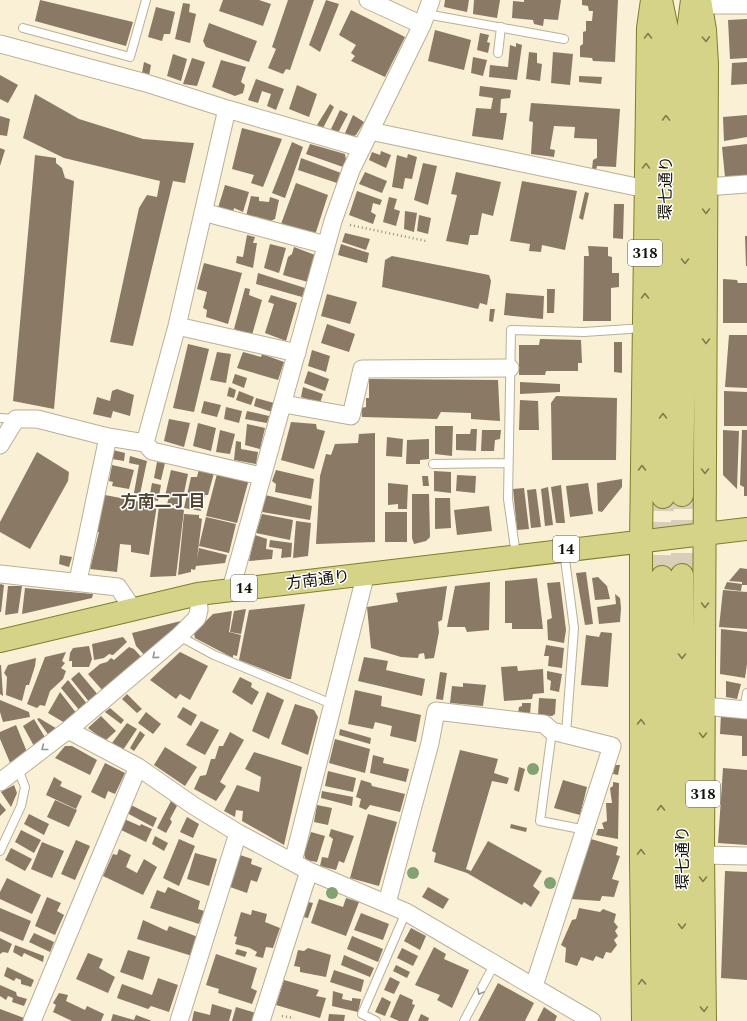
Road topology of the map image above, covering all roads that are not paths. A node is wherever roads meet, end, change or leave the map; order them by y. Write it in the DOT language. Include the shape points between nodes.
graph roads {
  1 [pos="146,0"];
  2 [pos="368,0"];
  3 [pos="652,0"];
  4 [pos="661,0"];
  5 [pos="698,2"];
  6 [pos="747,5"];
  7 [pos="426,13"];
  8 [pos="501,27"];
  9 [pos="23,28"];
  10 [pos="564,39"];
  11 [pos="0,44"];
  12 [pos="498,53"];
  13 [pos="227,109"];
  14 [pos="370,131"];
  15 [pos="362,148"];
  16 [pos="747,184"];
  17 [pos="706,187"];
  18 [pos="646,189"];
  19 [pos="203,212"];
  20 [pos="326,246"];
  21 [pos="177,326"];
  22 [pos="645,328"];
  23 [pos="297,353"];
  24 [pos="510,368"];
  25 [pos="284,404"];
  26 [pos="8,418"];
  27 [pos="108,437"];
  28 [pos="145,444"];
  29 [pos="0,445"];
  30 [pos="508,463"];
  31 [pos="433,464"];
  32 [pos="261,476"];
  33 [pos="745,530"];
  34 [pos="705,533"];
  35 [pos="641,541"];
  36 [pos="564,550"];
  37 [pos="516,555"];
  38 [pos="366,573"];
  39 [pos="0,574"];
  40 [pos="78,581"];
  41 [pos="231,589"];
  42 [pos="198,594"];
  43 [pos="133,609"];
  44 [pos="179,636"];
  45 [pos="0,641"];
  46 [pos="332,704"];
  47 [pos="746,704"];
  48 [pos="704,706"];
  49 [pos="68,730"];
  50 [pos="559,732"];
  51 [pos="138,767"];
  52 [pos="18,769"];
  53 [pos="0,781"];
  54 [pos="586,830"];
  55 [pos="238,833"];
  56 [pos="0,851"];
  57 [pos="703,855"];
  58 [pos="747,856"];
  59 [pos="293,862"];
  60 [pos="309,871"];
  61 [pos="386,903"];
  62 [pos="406,912"];
  63 [pos="495,963"];
  64 [pos="534,986"];
  65 [pos="589,1020"];
  66 [pos="32,1021"];
  67 [pos="180,1021"];
  68 [pos="261,1021"];
  69 [pos="376,1021"];
  70 [pos="464,1021"];
  71 [pos="643,1021"];
  72 [pos="661,1021"];
  73 [pos="683,1021"];
  74 [pos="705,1021"];
  1 -- 9 [label="lane" via="130,56"];
  2 -- 7 [label="street"];
  18 -- 3 [label="main road, 318, one-way" via="648,28"];
  5 -- 4 [label="main road, 環七通り / 318, one-way" via="688,31 672,496 667,29"];
  5 -- 6 [label="street"];
  5 -- 17 [label="main road, 318, one-way" via="705,30 707,64"];
  7 -- 8 [label="lane"];
  7 -- 14 [label="street"];
  8 -- 10 [label="lane"];
  8 -- 12 [label="lane"];
  11 -- 13 [label="street" via="146,83"];
  13 -- 15 [label="street"];
  13 -- 19 [label="street"];
  14 -- 15 [label="street"];
  14 -- 18 [label="street"];
  15 -- 20 [label="street" via="351,170"];
  16 -- 17 [label="street"];
  17 -- 34 [label="main road, 318, one-way"];
  22 -- 18 [label="main road, 318, one-way"];
  19 -- 20 [label="street"];
  19 -- 21 [label="street"];
  20 -- 23 [label="street"];
  21 -- 23 [label="street"];
  21 -- 28 [label="street"];
  22 -- 24 [label="lane" via="584,332 511,330"];
  35 -- 22 [label="main road, 318, one-way"];
  23 -- 25 [label="street"];
  24 -- 25 [label="street" via="362,369 351,416"];
  24 -- 30 [label="lane"];
  25 -- 32 [label="street"];
  26 -- 27 [label="street" via="37,419"];
  26 -- 29 [label="street"];
  27 -- 28 [label="street"];
  27 -- 40 [label="street"];
  28 -- 32 [label="street" via="152,451"];
  30 -- 31 [label="lane"];
  30 -- 37 [label="lane" via="508,499"];
  32 -- 41 [label="street"];
  33 -- 34 [label="main road, 14"];
  34 -- 35 [label="main road, 14"];
  34 -- 48 [label="main road, 318, one-way"];
  35 -- 36 [label="main road, 方南通り / 14"];
  71 -- 35 [label="main road, 318, one-way" via="640,860"];
  36 -- 37 [label="main road, 方南通り / 14"];
  36 -- 50 [label="lane" via="574,628"];
  37 -- 38 [label="main road, 方南通り / 14"];
  38 -- 41 [label="main road, 方南通り / 14"];
  38 -- 46 [label="street"];
  39 -- 40 [label="street"];
  40 -- 43 [label="street" via="118,587"];
  41 -- 42 [label="main road, 方南通り / 14"];
  42 -- 43 [label="main road, 方南通り / 14"];
  42 -- 44 [label="street" via="197,618"];
  43 -- 45 [label="main road, 方南通り / 14"];
  44 -- 46 [label="lane" via="214,655"];
  44 -- 49 [label="street, one-way"];
  46 -- 59 [label="street"];
  47 -- 48 [label="street"];
  48 -- 57 [label="main road, 318, one-way"];
  49 -- 51 [label="street"];
  49 -- 52 [label="street, one-way"];
  50 -- 54 [label="lane" via="540,821"];
  50 -- 54 [label="street" via="612,746"];
  50 -- 61 [label="street" via="544,724 436,711 430,743"];
  51 -- 55 [label="street"];
  51 -- 66 [label="street"];
  52 -- 53 [label="street"];
  52 -- 56 [label="lane" via="25,787 21,806"];
  54 -- 64 [label="street"];
  55 -- 59 [label="street"];
  55 -- 67 [label="street"];
  57 -- 58 [label="street"];
  57 -- 74 [label="main road, 318, one-way"];
  59 -- 60 [label="street"];
  60 -- 61 [label="street"];
  60 -- 68 [label="street"];
  61 -- 62 [label="street"];
  62 -- 63 [label="street"];
  62 -- 69 [label="lane" via="362,1014"];
  63 -- 64 [label="street"];
  63 -- 70 [label="lane, one-way"];
  64 -- 65 [label="street"];
  72 -- 73 [label="main road, 環七通り / 318, one-way" via="672,576"];
}
